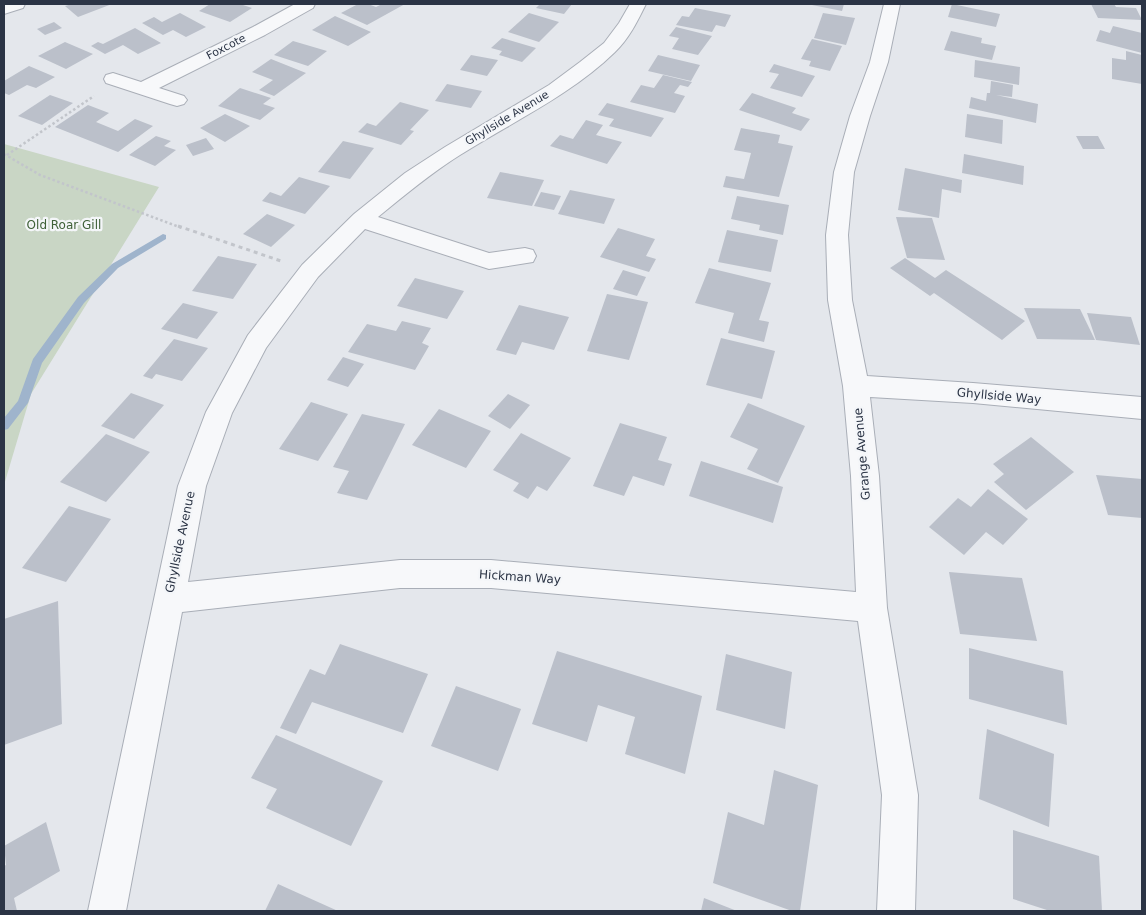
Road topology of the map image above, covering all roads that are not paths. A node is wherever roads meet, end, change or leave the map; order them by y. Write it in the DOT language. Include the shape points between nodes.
graph roads {
  1 [pos="17,4"];
  2 [pos="307,4"];
  3 [pos="638,4"];
  4 [pos="892,4"];
  5 [pos="4,9"];
  6 [pos="116,80"];
  7 [pos="144,88"];
  8 [pos="177,100"];
  9 [pos="362,220"];
  10 [pos="525,256"];
  11 [pos="856,386"];
  12 [pos="1142,408"];
  13 [pos="168,599"];
  14 [pos="872,608"];
  15 [pos="107,911"];
  16 [pos="896,911"];
  1 -- 5 [label="street"];
  2 -- 7 [label="street, Foxcote"];
  3 -- 9 [label="street, Ghyllside Avenue" via="628,24 610,47 587,66 556,89 412,178"];
  4 -- 11 [label="street, Grange Avenue" via="879,62 844,172 836,235 840,300"];
  6 -- 7 [label="street"];
  7 -- 8 [label="street"];
  9 -- 10 [label="street" via="489,261"];
  9 -- 13 [label="street, Ghyllside Avenue" via="310,271 257,342 218,412 192,486"];
  11 -- 12 [label="street, Ghyllside Way"];
  11 -- 14 [label="street, Grange Avenue" via="865,476"];
  13 -- 14 [label="street, Hickman Way" via="400,574 491,574"];
  13 -- 15 [label="street, Ghyllside Avenue"];
  14 -- 16 [label="street, Grange Avenue" via="900,795"];
}
